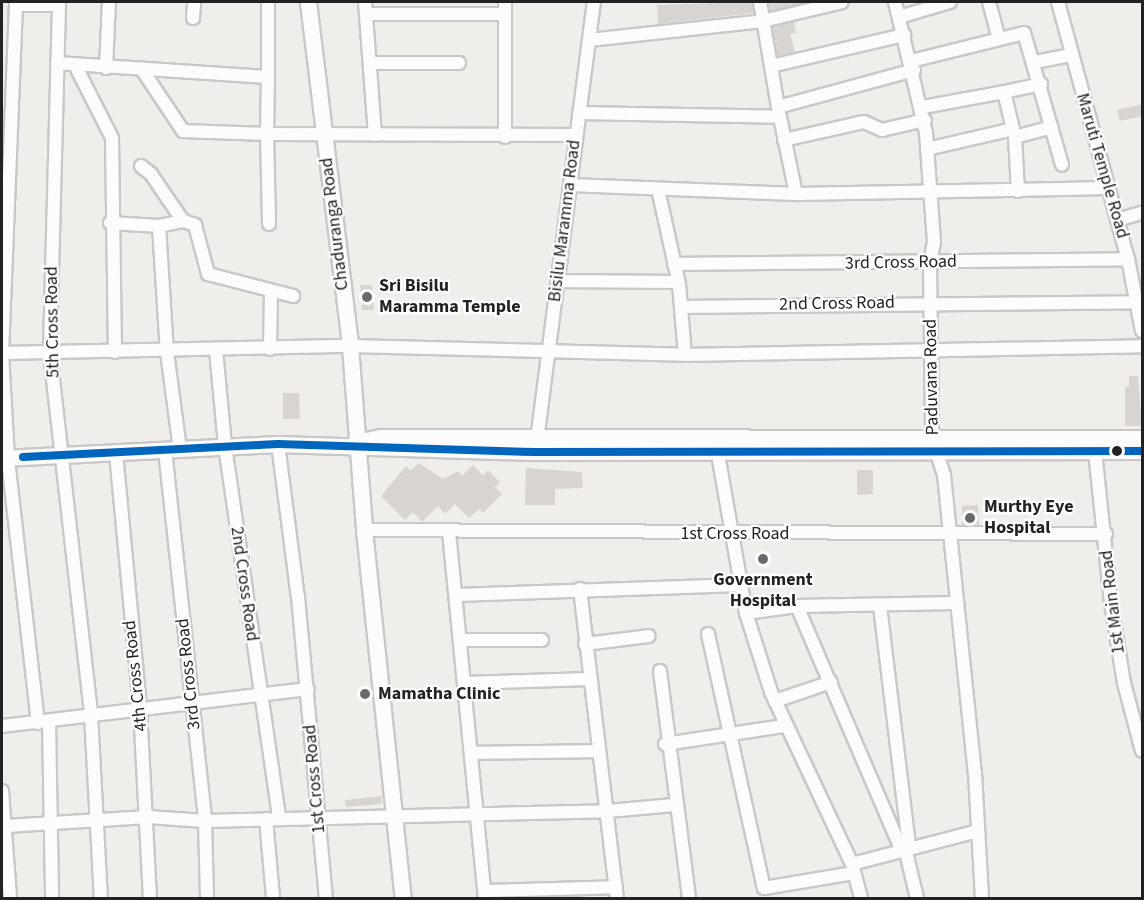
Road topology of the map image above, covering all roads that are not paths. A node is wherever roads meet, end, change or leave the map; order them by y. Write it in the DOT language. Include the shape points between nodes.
graph roads {
  1 [pos="109,2"];
  2 [pos="194,2"];
  3 [pos="268,2"];
  4 [pos="308,2"];
  5 [pos="594,2"];
  6 [pos="760,2"];
  7 [pos="842,2"];
  8 [pos="895,2"];
  9 [pos="950,2"];
  10 [pos="989,2"];
  11 [pos="1058,2"];
  12 [pos="365,8"];
  13 [pos="504,8"];
  14 [pos="899,17"];
  15 [pos="193,18"];
  16 [pos="763,21"];
  17 [pos="904,35"];
  18 [pos="999,39"];
  19 [pos="588,40"];
  20 [pos="1071,55"];
  21 [pos="1035,62"];
  22 [pos="57,63"];
  23 [pos="370,63"];
  24 [pos="459,63"];
  25 [pos="75,64"];
  26 [pos="771,66"];
  27 [pos="912,66"];
  28 [pos="106,68"];
  29 [pos="143,71"];
  30 [pos="268,77"];
  31 [pos="1041,84"];
  32 [pos="1004,92"];
  33 [pos="779,112"];
  34 [pos="579,113"];
  35 [pos="924,114"];
  36 [pos="1052,127"];
  37 [pos="1014,133"];
  38 [pos="267,134"];
  39 [pos="325,134"];
  40 [pos="375,135"];
  41 [pos="576,135"];
  42 [pos="505,137"];
  43 [pos="784,140"];
  44 [pos="927,149"];
  45 [pos="1062,165"];
  46 [pos="141,166"];
  47 [pos="570,185"];
  48 [pos="1106,188"];
  49 [pos="658,189"];
  50 [pos="1017,191"];
  51 [pos="930,192"];
  52 [pos="796,194"];
  53 [pos="1143,213"];
  54 [pos="1117,220"];
  55 [pos="183,221"];
  56 [pos="110,223"];
  57 [pos="269,224"];
  58 [pos="159,226"];
  59 [pos="1128,259"];
  60 [pos="930,263"];
  61 [pos="674,264"];
  62 [pos="557,281"];
  63 [pos="678,282"];
  64 [pos="271,291"];
  65 [pos="293,296"];
  66 [pos="931,303"];
  67 [pos="1136,303"];
  68 [pos="682,307"];
  69 [pos="1143,331"];
  70 [pos="350,346"];
  71 [pos="1143,346"];
  72 [pos="270,349"];
  73 [pos="216,350"];
  74 [pos="548,351"];
  75 [pos="115,352"];
  76 [pos="167,352"];
  77 [pos="2,353"];
  78 [pos="50,353"];
  79 [pos="932,353"];
  80 [pos="686,355"];
  81 [pos="1143,438"];
  82 [pos="537,440"];
  83 [pos="356,443"];
  84 [pos="278,444"];
  85 [pos="934,444"];
  86 [pos="716,445"];
  87 [pos="225,446"];
  88 [pos="173,449"];
  89 [pos="1095,451"];
  90 [pos="1143,451"];
  91 [pos="116,453"];
  92 [pos="61,456"];
  93 [pos="5,458"];
  94 [pos="364,530"];
  95 [pos="449,532"];
  96 [pos="948,533"];
  97 [pos="734,534"];
  98 [pos="1106,534"];
  99 [pos="740,585"];
  100 [pos="580,589"];
  101 [pos="456,595"];
  102 [pos="955,603"];
  103 [pos="797,606"];
  104 [pos="880,606"];
  105 [pos="746,613"];
  106 [pos="708,634"];
  107 [pos="649,636"];
  108 [pos="460,640"];
  109 [pos="542,640"];
  110 [pos="585,644"];
  111 [pos="660,671"];
  112 [pos="589,679"];
  113 [pos="831,682"];
  114 [pos="465,683"];
  115 [pos="308,689"];
  116 [pos="260,696"];
  117 [pos="775,701"];
  118 [pos="192,702"];
  119 [pos="140,708"];
  120 [pos="91,715"];
  121 [pos="43,722"];
  122 [pos="2,726"];
  123 [pos="784,726"];
  124 [pos="728,736"];
  125 [pos="665,744"];
  126 [pos="599,751"];
  127 [pos="1143,751"];
  128 [pos="472,753"];
  129 [pos="2,791"];
  130 [pos="674,805"];
  131 [pos="608,811"];
  132 [pos="479,812"];
  133 [pos="397,816"];
  134 [pos="148,817"];
  135 [pos="318,817"];
  136 [pos="272,818"];
  137 [pos="97,821"];
  138 [pos="206,821"];
  139 [pos="54,823"];
  140 [pos="6,826"];
  141 [pos="978,831"];
  142 [pos="905,848"];
  143 [pos="853,868"];
  144 [pos="617,893"];
  145 [pos="772,893"];
  146 [pos="485,895"];
  147 [pos="10,898"];
  148 [pos="52,898"];
  149 [pos="101,898"];
  150 [pos="150,898"];
  151 [pos="207,898"];
  152 [pos="273,898"];
  153 [pos="326,898"];
  154 [pos="403,898"];
  155 [pos="689,898"];
  156 [pos="861,898"];
  157 [pos="917,898"];
  158 [pos="982,898"];
  1 -- 28 [label="street"];
  2 -- 15 [label="street"];
  3 -- 30 [label="street"];
  4 -- 39 [label="street, Chaduranga Road"];
  5 -- 19 [label="street, Bisilu Maramma Road"];
  6 -- 16 [label="street"];
  7 -- 16 [label="street"];
  8 -- 14 [label="street, Paduvana Road"];
  9 -- 14 [label="street"];
  10 -- 18 [label="street"];
  11 -- 20 [label="street, Maruti Temple Road"];
  12 -- 13 [label="street"];
  12 -- 23 [label="street"];
  13 -- 42 [label="street"];
  14 -- 17 [label="street, Paduvana Road"];
  16 -- 19 [label="street"];
  16 -- 26 [label="street"];
  17 -- 26 [label="street"];
  17 -- 27 [label="street, Paduvana Road"];
  18 -- 21 [label="street" via="1024,33"];
  18 -- 27 [label="street"];
  19 -- 34 [label="street, Bisilu Maramma Road"];
  20 -- 21 [label="street"];
  20 -- 48 [label="street, Maruti Temple Road"];
  21 -- 31 [label="street"];
  22 -- 25 [label="street"];
  22 -- 77 [label="street, 5th Cross Road" via="59,5 16,5"];
  22 -- 78 [label="street, 5th Cross Road"];
  23 -- 24 [label="street"];
  23 -- 40 [label="street"];
  25 -- 28 [label="street"];
  25 -- 56 [label="street" via="112,138"];
  26 -- 33 [label="street"];
  27 -- 33 [label="street"];
  27 -- 35 [label="street, Paduvana Road"];
  28 -- 29 [label="street"];
  29 -- 30 [label="street"];
  29 -- 38 [label="street" via="183,131"];
  30 -- 38 [label="street"];
  31 -- 32 [label="street"];
  31 -- 36 [label="street"];
  32 -- 35 [label="street"];
  32 -- 37 [label="street"];
  33 -- 34 [label="street"];
  33 -- 43 [label="street"];
  34 -- 41 [label="street, Bisilu Maramma Road"];
  35 -- 43 [label="street" via="882,130 864,122"];
  35 -- 44 [label="street, Paduvana Road"];
  36 -- 37 [label="street"];
  36 -- 45 [label="street"];
  37 -- 44 [label="street"];
  37 -- 50 [label="street"];
  38 -- 39 [label="street"];
  38 -- 57 [label="street"];
  39 -- 40 [label="street"];
  39 -- 70 [label="street, Chaduranga Road"];
  40 -- 42 [label="street"];
  41 -- 42 [label="street"];
  41 -- 47 [label="street, Bisilu Maramma Road"];
  43 -- 52 [label="street"];
  44 -- 51 [label="street, Paduvana Road"];
  46 -- 55 [label="street" via="151,174"];
  47 -- 49 [label="street"];
  47 -- 62 [label="street, Bisilu Maramma Road"];
  48 -- 50 [label="street"];
  48 -- 54 [label="street, Maruti Temple Road"];
  49 -- 52 [label="street"];
  49 -- 61 [label="street"];
  50 -- 51 [label="street"];
  51 -- 52 [label="street"];
  51 -- 60 [label="street, Paduvana Road" via="934,242"];
  53 -- 54 [label="street"];
  54 -- 59 [label="street, Maruti Temple Road"];
  55 -- 58 [label="street"];
  55 -- 64 [label="street" via="195,225 208,274"];
  56 -- 58 [label="street"];
  56 -- 75 [label="street"];
  58 -- 76 [label="street, 3rd Cross Road"];
  59 -- 60 [label="street, 3rd Cross Road"];
  59 -- 67 [label="street, Maruti Temple Road"];
  60 -- 61 [label="street, 3rd Cross Road"];
  60 -- 66 [label="street, Paduvana Road"];
  61 -- 63 [label="street"];
  62 -- 63 [label="street"];
  62 -- 74 [label="street, Bisilu Maramma Road"];
  63 -- 68 [label="street"];
  64 -- 65 [label="street"];
  64 -- 72 [label="street"];
  66 -- 67 [label="street, 2nd Cross Road"];
  66 -- 68 [label="street, 2nd Cross Road"];
  66 -- 79 [label="street, Paduvana Road"];
  67 -- 69 [label="street, Maruti Temple Road"];
  68 -- 80 [label="street"];
  70 -- 72 [label="street"];
  70 -- 74 [label="street"];
  70 -- 83 [label="street, Chaduranga Road"];
  71 -- 79 [label="street"];
  72 -- 73 [label="street"];
  73 -- 76 [label="street"];
  73 -- 87 [label="street, 2nd Cross Road"];
  74 -- 80 [label="street"];
  74 -- 82 [label="street, Bisilu Maramma Road"];
  75 -- 76 [label="street"];
  75 -- 78 [label="street"];
  76 -- 88 [label="street, 3rd Cross Road"];
  77 -- 78 [label="street"];
  77 -- 93 [label="street"];
  78 -- 92 [label="street, 5th Cross Road"];
  79 -- 80 [label="street"];
  79 -- 85 [label="street, Paduvana Road"];
  81 -- 85 [label="street"];
  82 -- 83 [label="street"];
  82 -- 86 [label="street"];
  83 -- 84 [label="street"];
  83 -- 86 [label="street" via="534,452"];
  83 -- 94 [label="street, Chaduranga Road"];
  84 -- 87 [label="street"];
  84 -- 115 [label="street, 1st Cross Road"];
  85 -- 86 [label="street"];
  85 -- 89 [label="street"];
  85 -- 96 [label="street, Paduvana Road" via="944,475"];
  86 -- 97 [label="street"];
  87 -- 88 [label="street"];
  87 -- 116 [label="street, 2nd Cross Road"];
  88 -- 91 [label="street"];
  88 -- 118 [label="street, 3rd Cross Road"];
  89 -- 90 [label="street"];
  89 -- 98 [label="street, 1st Main Road"];
  91 -- 92 [label="street"];
  91 -- 119 [label="street, 4th Cross Road"];
  92 -- 93 [label="street"];
  92 -- 120 [label="street, 5th Cross Road"];
  93 -- 121 [label="street"];
  94 -- 95 [label="street, 1st Cross Road"];
  94 -- 133 [label="street, Chaduranga Road"];
  95 -- 97 [label="street, 1st Cross Road"];
  95 -- 101 [label="street"];
  96 -- 97 [label="street, 1st Cross Road"];
  96 -- 98 [label="street, 1st Cross Road"];
  96 -- 102 [label="street, Paduvana Road"];
  97 -- 99 [label="street"];
  98 -- 127 [label="street, 1st Main Road" via="1124,683"];
  99 -- 100 [label="street"];
  99 -- 105 [label="street"];
  100 -- 101 [label="street"];
  100 -- 110 [label="street"];
  101 -- 108 [label="street"];
  102 -- 104 [label="street"];
  102 -- 141 [label="street, Paduvana Road"];
  103 -- 104 [label="street"];
  103 -- 105 [label="street"];
  103 -- 113 [label="street"];
  104 -- 142 [label="street"];
  105 -- 117 [label="street"];
  106 -- 124 [label="street"];
  107 -- 110 [label="street"];
  108 -- 109 [label="street"];
  108 -- 114 [label="street"];
  110 -- 112 [label="street"];
  111 -- 125 [label="street"];
  112 -- 114 [label="street"];
  112 -- 126 [label="street"];
  113 -- 117 [label="street"];
  113 -- 142 [label="street"];
  114 -- 128 [label="street"];
  115 -- 116 [label="street"];
  115 -- 135 [label="street, 1st Cross Road"];
  116 -- 118 [label="street"];
  116 -- 136 [label="street, 2nd Cross Road"];
  117 -- 123 [label="street"];
  118 -- 119 [label="street"];
  118 -- 138 [label="street, 3rd Cross Road"];
  119 -- 120 [label="street"];
  119 -- 134 [label="street, 4th Cross Road"];
  120 -- 121 [label="street"];
  120 -- 137 [label="street, 5th Cross Road"];
  121 -- 122 [label="street"];
  121 -- 139 [label="street"];
  123 -- 124 [label="street"];
  123 -- 143 [label="street"];
  124 -- 125 [label="street"];
  124 -- 145 [label="street" via="764,888"];
  125 -- 130 [label="street"];
  126 -- 128 [label="street"];
  126 -- 131 [label="street"];
  128 -- 132 [label="street"];
  129 -- 140 [label="street"];
  130 -- 131 [label="street"];
  130 -- 155 [label="street"];
  131 -- 132 [label="street"];
  131 -- 144 [label="street"];
  132 -- 133 [label="street"];
  132 -- 146 [label="street"];
  133 -- 135 [label="street"];
  133 -- 154 [label="street, Chaduranga Road"];
  134 -- 137 [label="street"];
  134 -- 138 [label="street"];
  134 -- 150 [label="street, 4th Cross Road"];
  135 -- 136 [label="street"];
  135 -- 153 [label="street, 1st Cross Road"];
  136 -- 138 [label="street"];
  136 -- 152 [label="street, 2nd Cross Road"];
  137 -- 139 [label="street"];
  137 -- 149 [label="street, 5th Cross Road"];
  138 -- 151 [label="street, 3rd Cross Road"];
  139 -- 140 [label="street"];
  139 -- 148 [label="street" via="50,829"];
  140 -- 147 [label="street"];
  141 -- 142 [label="street"];
  141 -- 158 [label="street, Paduvana Road"];
  142 -- 143 [label="street"];
  142 -- 157 [label="street"];
  143 -- 145 [label="street"];
  143 -- 156 [label="street"];
  144 -- 146 [label="street"];
}
